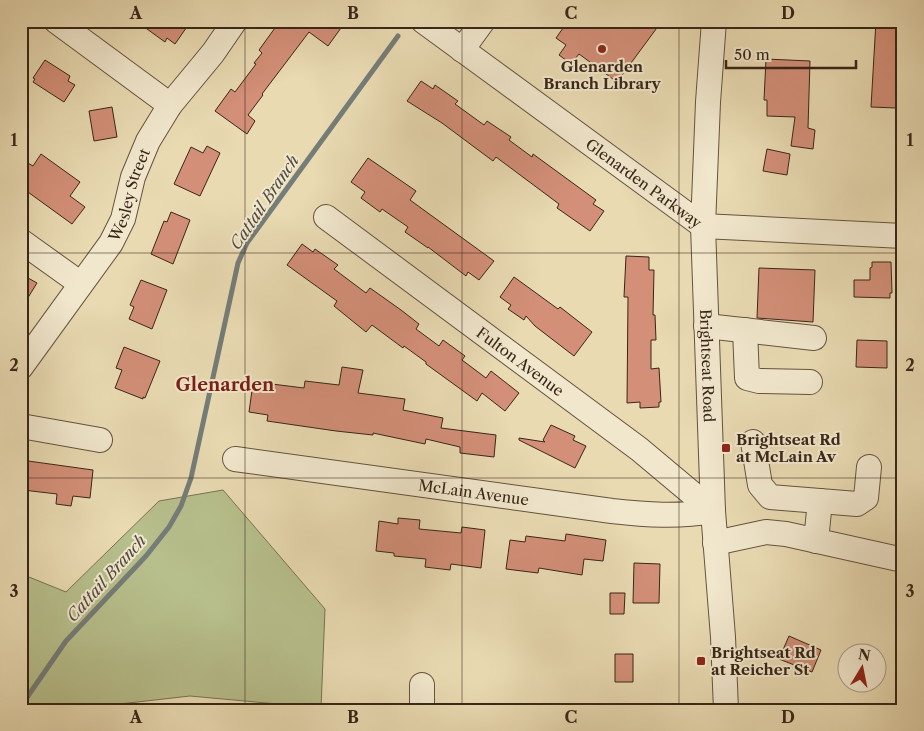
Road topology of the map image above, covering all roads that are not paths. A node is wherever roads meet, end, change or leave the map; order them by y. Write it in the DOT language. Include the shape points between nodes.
graph roads {
  1 [pos="56,21"];
  2 [pos="235,21"];
  3 [pos="423,21"];
  4 [pos="483,21"];
  5 [pos="714,21"];
  6 [pos="462,50"];
  7 [pos="170,105"];
  8 [pos="326,217"];
  9 [pos="703,226"];
  10 [pos="903,236"];
  11 [pos="21,240"];
  12 [pos="81,284"];
  13 [pos="706,326"];
  14 [pos="745,330"];
  15 [pos="814,338"];
  16 [pos="746,356"];
  17 [pos="708,357"];
  18 [pos="21,367"];
  19 [pos="810,382"];
  20 [pos="21,426"];
  21 [pos="100,440"];
  22 [pos="752,442"];
  23 [pos="235,459"];
  24 [pos="869,467"];
  25 [pos="820,501"];
  26 [pos="713,511"];
  27 [pos="816,541"];
  28 [pos="715,543"];
  29 [pos="903,560"];
  30 [pos="422,685"];
  31 [pos="422,710"];
  32 [pos="726,710"];
  1 -- 7 [label="street"];
  2 -- 7 [label="street, Wesley Street"];
  3 -- 6 [label="street, Glenarden Parkway"];
  4 -- 6 [label="street"];
  5 -- 9 [label="street, Brightseat Road"];
  6 -- 9 [label="street, Glenarden Parkway"];
  7 -- 12 [label="street, Wesley Street" via="141,155 118,232"];
  8 -- 26 [label="street, Fulton Avenue" via="639,449"];
  9 -- 10 [label="street, Glenarden Parkway"];
  9 -- 13 [label="street, Brightseat Road"];
  11 -- 12 [label="street"];
  12 -- 18 [label="street, Wesley Street"];
  13 -- 14 [label="street"];
  13 -- 17 [label="street, Brightseat Road"];
  14 -- 15 [label="street"];
  14 -- 16 [label="street"];
  16 -- 17 [label="street"];
  16 -- 19 [label="street" via="747,378"];
  17 -- 26 [label="street, Brightseat Road"];
  20 -- 21 [label="street"];
  22 -- 25 [label="street" via="760,485 770,497"];
  23 -- 26 [label="street, McLain Avenue" via="642,514 678,516"];
  24 -- 25 [label="street" via="866,498 857,504"];
  25 -- 27 [label="street"];
  26 -- 28 [label="street, Brightseat Road"];
  27 -- 28 [label="street" via="766,532"];
  27 -- 29 [label="street"];
  28 -- 32 [label="street, Brightseat Road"];
  30 -- 31 [label="street"];
}
